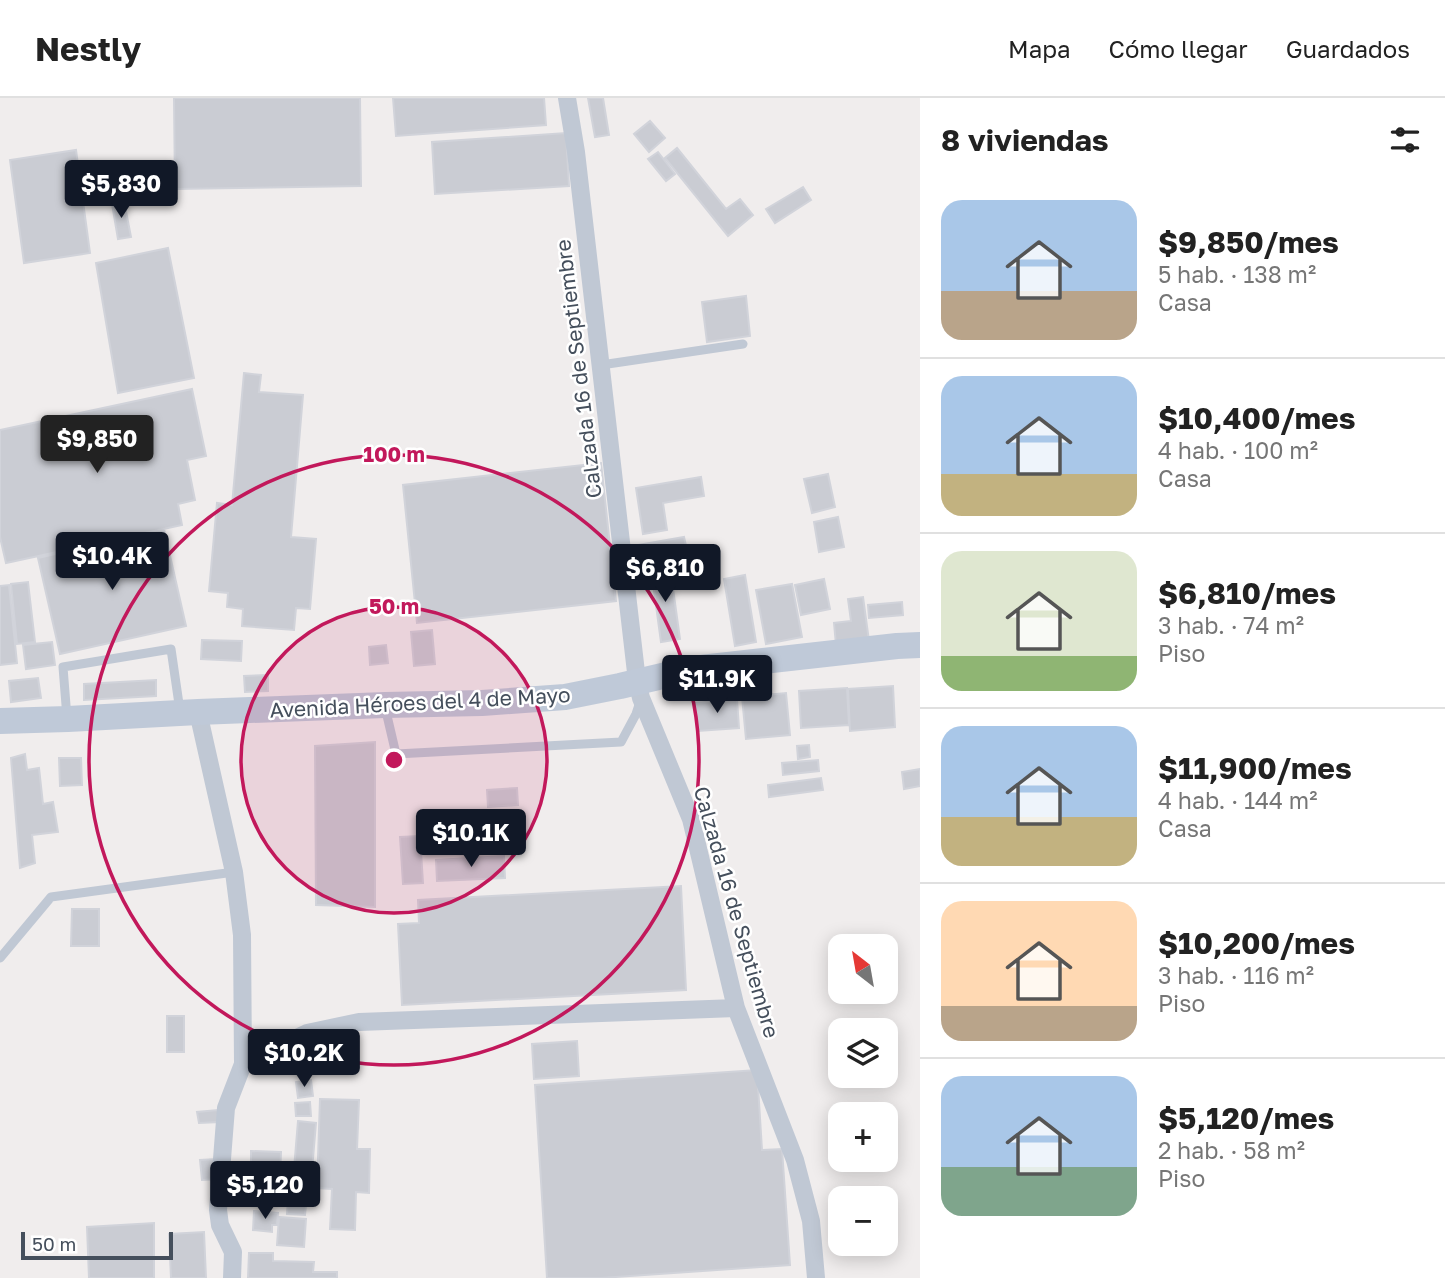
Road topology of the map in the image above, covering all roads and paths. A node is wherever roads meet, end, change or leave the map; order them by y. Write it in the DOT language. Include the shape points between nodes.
graph roads {
  1 [pos="567,98"];
  2 [pos="743,344"];
  3 [pos="601,365"];
  4 [pos="920,645"];
  5 [pos="639,689"];
  6 [pos="385,705"];
  7 [pos="189,713"];
  8 [pos="68,719"];
  9 [pos="0,721"];
  10 [pos="234,872"];
  11 [pos="0,958"];
  12 [pos="736,1008"];
  13 [pos="243,1064"];
  14 [pos="232,1278"];
  15 [pos="816,1278"];
  1 -- 3 [label="street, Calzada 16 de Septiembre"];
  2 -- 3 [label="lane"];
  3 -- 5 [label="street, Calzada 16 de Septiembre"];
  4 -- 5 [label="main road, Avenida Héroes del 4 de Mayo" via="692,669"];
  5 -- 6 [label="main road, Avenida Héroes del 4 de Mayo" via="482,703"];
  5 -- 6 [label="lane" via="636,714 621,742 396,754"];
  5 -- 12 [label="street, Calzada 16 de Septiembre" via="691,819"];
  6 -- 7 [label="main road, Avenida Héroes del 4 de Mayo"];
  7 -- 8 [label="main road, Avenida Héroes del 4 de Mayo"];
  7 -- 8 [label="lane" via="171,649 63,667"];
  7 -- 10 [label="street"];
  8 -- 9 [label="main road, Avenida Héroes del 4 de Mayo"];
  10 -- 11 [label="lane" via="51,897"];
  10 -- 13 [label="street" via="242,935"];
  12 -- 13 [label="street" via="359,1022 307,1033"];
  12 -- 15 [label="street, Calzada 16 de Septiembre" via="795,1160 811,1221"];
  13 -- 14 [label="street" via="226,1108 218,1210 233,1252"];
}
